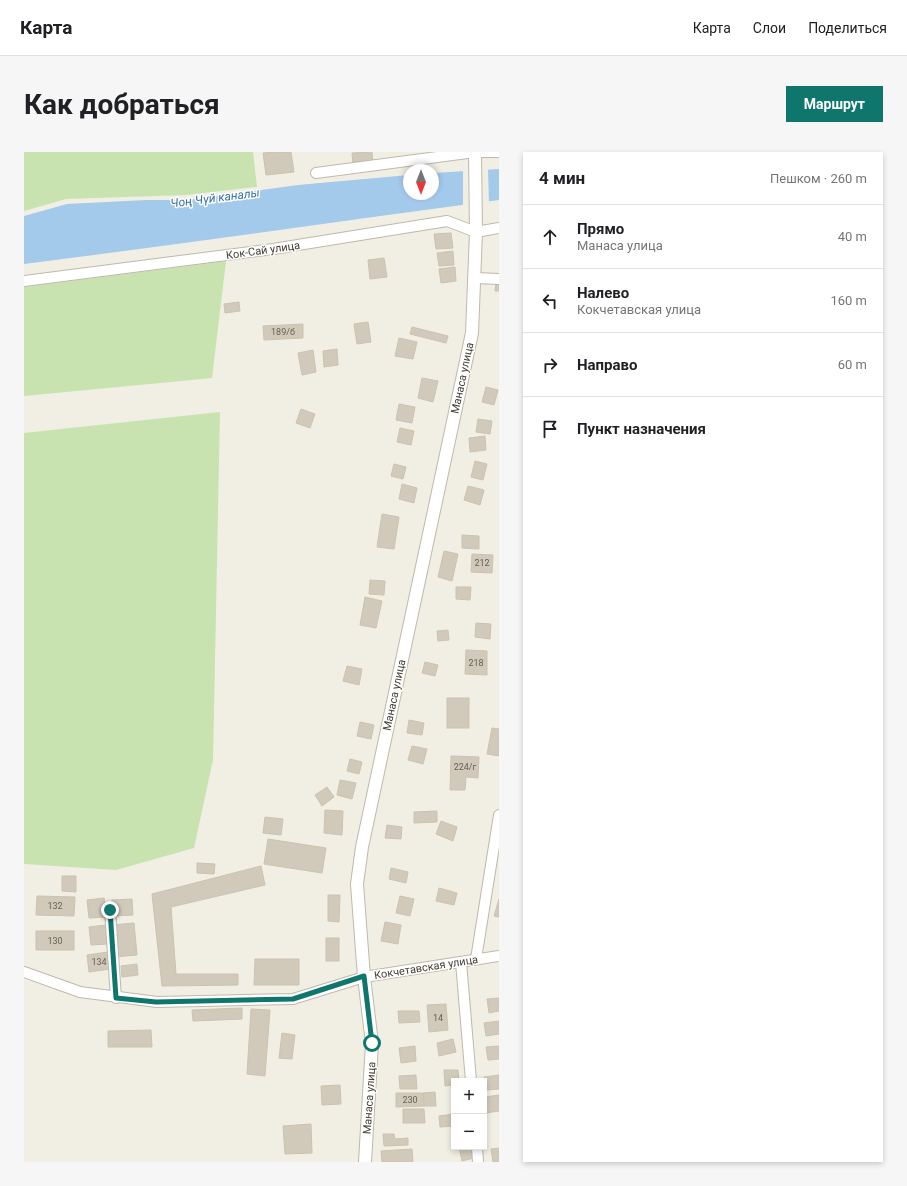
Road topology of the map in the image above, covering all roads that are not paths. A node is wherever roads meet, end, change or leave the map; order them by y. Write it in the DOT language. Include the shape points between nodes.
graph roads {
  1 [pos="498,152"];
  2 [pos="475,155"];
  3 [pos="316,173"];
  4 [pos="499,228"];
  5 [pos="476,232"];
  6 [pos="475,278"];
  7 [pos="499,279"];
  8 [pos="24,280"];
  9 [pos="499,815"];
  10 [pos="110,910"];
  11 [pos="499,956"];
  12 [pos="476,959"];
  13 [pos="461,962"];
  14 [pos="24,972"];
  15 [pos="364,976"];
  16 [pos="116,998"];
  17 [pos="471,1078"];
  18 [pos="477,1150"];
  19 [pos="365,1162"];
  20 [pos="478,1162"];
  1 -- 2 [label="street"];
  2 -- 3 [label="street"];
  2 -- 5 [label="street, Манаса улица"];
  4 -- 5 [label="street"];
  5 -- 6 [label="street, Манаса улица"];
  5 -- 8 [label="street, Кок-Сай улица" via="447,221 273,249"];
  6 -- 7 [label="street"];
  6 -- 15 [label="street, Манаса улица" via="472,332 362,847 357,884"];
  9 -- 12 [label="street"];
  10 -- 16 [label="street"];
  11 -- 12 [label="street, Кокчетавская улица"];
  12 -- 13 [label="street, Кокчетавская улица"];
  13 -- 15 [label="street, Кокчетавская улица"];
  13 -- 17 [label="street"];
  14 -- 16 [label="street, Кокчетавская улица" via="80,992"];
  15 -- 16 [label="street, Кокчетавская улица" via="293,999 156,1002"];
  15 -- 19 [label="street, Манаса улица" via="372,1043"];
  18 -- 20 [label="street"];
}
